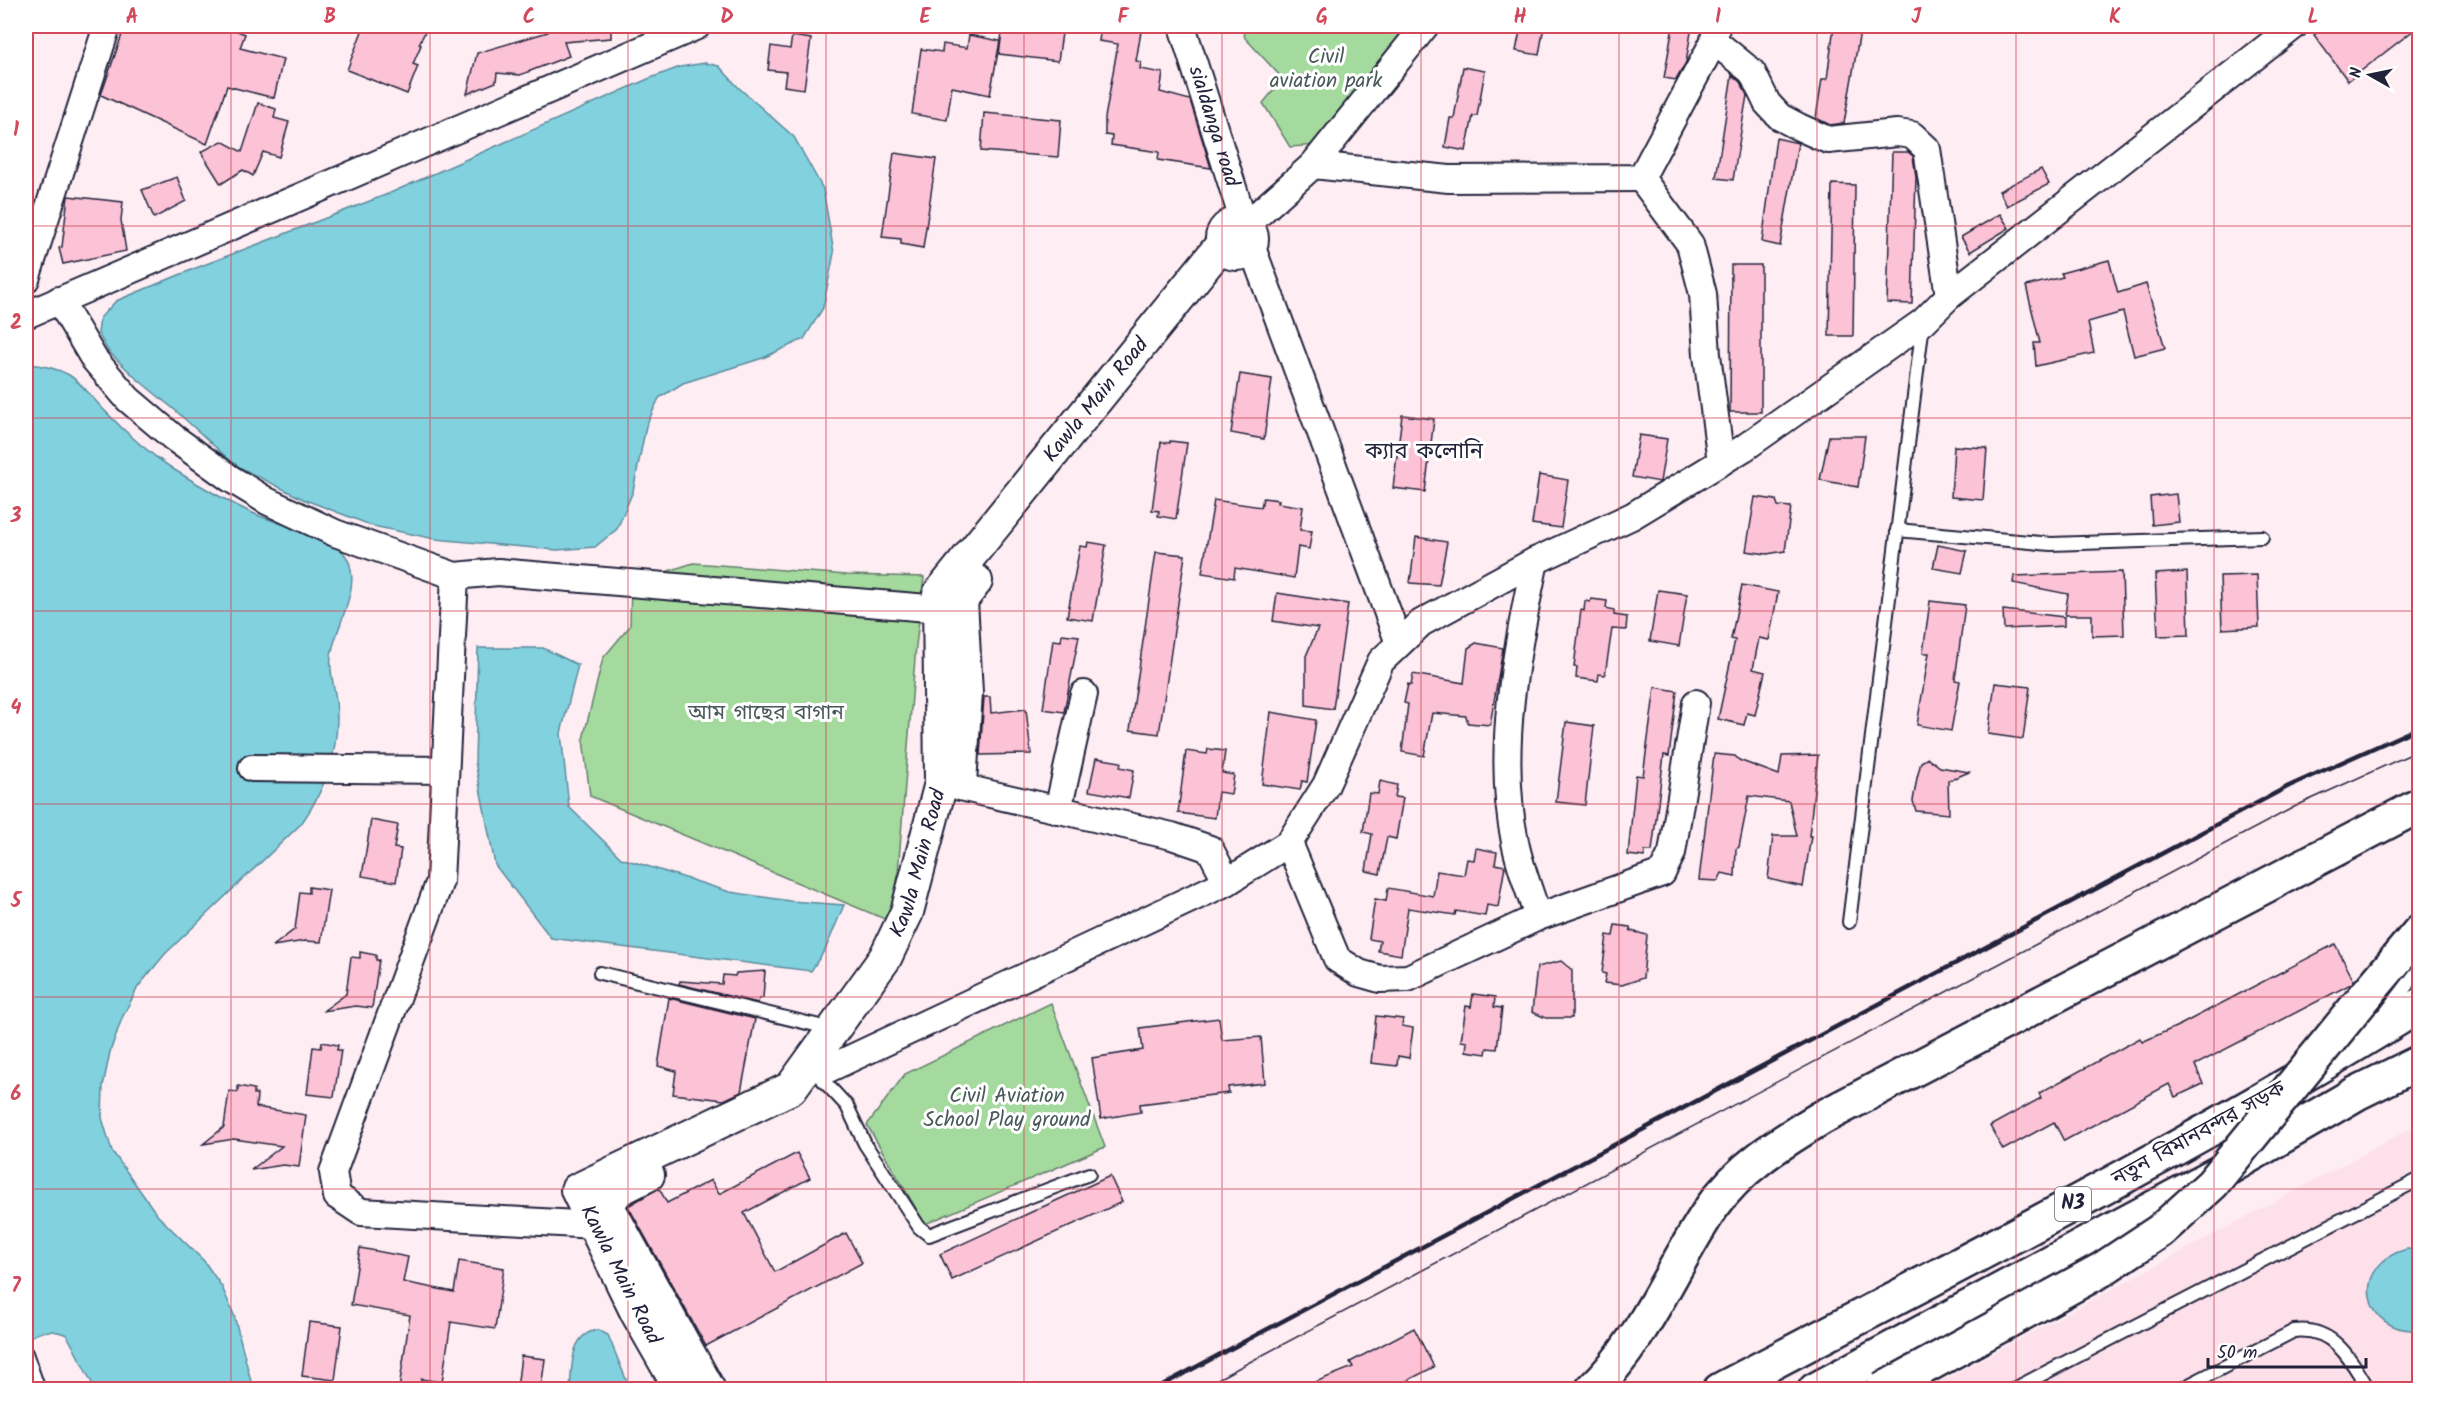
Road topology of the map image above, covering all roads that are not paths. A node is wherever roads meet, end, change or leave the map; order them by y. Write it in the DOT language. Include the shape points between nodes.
graph roads {
  1 [pos="106,26"];
  2 [pos="697,26"];
  3 [pos="1182,26"];
  4 [pos="1425,26"];
  5 [pos="2294,26"];
  6 [pos="1715,33"];
  7 [pos="1313,165"];
  8 [pos="1641,178"];
  9 [pos="1240,242"];
  10 [pos="26,279"];
  11 [pos="1949,296"];
  12 [pos="59,300"];
  13 [pos="26,315"];
  14 [pos="1923,322"];
  15 [pos="1721,462"];
  16 [pos="1897,530"];
  17 [pos="2262,537"];
  18 [pos="1534,561"];
  19 [pos="455,576"];
  20 [pos="940,609"];
  21 [pos="1399,643"];
  22 [pos="1084,694"];
  23 [pos="1696,703"];
  24 [pos="252,768"];
  25 [pos="445,770"];
  26 [pos="960,787"];
  27 [pos="2420,805"];
  28 [pos="1058,810"];
  29 [pos="1289,843"];
  30 [pos="1639,881"];
  31 [pos="1227,882"];
  32 [pos="1849,922"];
  33 [pos="2420,931"];
  34 [pos="2420,968"];
  35 [pos="600,973"];
  36 [pos="2420,1005"];
  37 [pos="833,1030"];
  38 [pos="2368,1038"];
  39 [pos="2420,1062"];
  40 [pos="823,1073"];
  41 [pos="1089,1174"];
  42 [pos="2420,1179"];
  43 [pos="594,1225"];
  44 [pos="26,1353"];
  45 [pos="39,1389"];
  46 [pos="681,1389"];
  47 [pos="709,1389"];
  48 [pos="1592,1389"];
  49 [pos="1720,1389"];
  50 [pos="1815,1389"];
  51 [pos="1882,1389"];
  52 [pos="2012,1389"];
  53 [pos="2179,1389"];
  54 [pos="2369,1389"];
  1 -- 10 [label="street"];
  2 -- 12 [label="street"];
  3 -- 9 [label="street, sialdanga road"];
  4 -- 7 [label="street"];
  5 -- 11 [label="street"];
  6 -- 8 [label="street"];
  6 -- 11 [label="street" via="1752,72 1767,103 1780,117 1828,140 1897,133 1912,135 1927,148"];
  7 -- 8 [label="street" via="1449,179"];
  7 -- 9 [label="street"];
  8 -- 15 [label="street" via="1690,244 1703,294"];
  9 -- 20 [label="street, Kawla Main Road" via="939,594"];
  9 -- 21 [label="street, sialdanga road"];
  9 -- 26 [label="street, Kawla Main Road" via="961,600 966,693"];
  11 -- 14 [label="street"];
  12 -- 13 [label="street"];
  12 -- 19 [label="street" via="94,359 128,399 231,479 335,533"];
  14 -- 15 [label="street"];
  14 -- 16 [label="lane"];
  15 -- 18 [label="street" via="1632,516"];
  16 -- 17 [label="lane" via="2051,544"];
  16 -- 32 [label="lane"];
  18 -- 21 [label="street" via="1420,623"];
  18 -- 30 [label="street" via="1511,698 1508,782 1515,843 1538,917"];
  19 -- 20 [label="street" via="498,572"];
  19 -- 25 [label="street"];
  20 -- 37 [label="street, Kawla Main Road" via="941,783 907,912 885,958"];
  21 -- 29 [label="street" via="1381,661 1326,785"];
  22 -- 28 [label="street"];
  23 -- 30 [label="street" via="1672,853 1662,873"];
  24 -- 25 [label="street"];
  25 -- 43 [label="street" via="440,881 333,1172 337,1196 361,1212"];
  26 -- 28 [label="street"];
  26 -- 40 [label="street, Kawla Main Road" via="922,917 902,963"];
  27 -- 48 [label="highway" via="1780,1142 1738,1175 1712,1206 1634,1342"];
  28 -- 31 [label="street" via="1172,836 1210,849"];
  29 -- 30 [label="street" via="1337,959 1380,980 1408,978 1538,917"];
  29 -- 31 [label="street"];
  31 -- 40 [label="street"];
  33 -- 51 [label="highway, bridge" via="2238,1155 2160,1231 2101,1270"];
  34 -- 38 [label="lane"];
  35 -- 37 [label="lane"];
  36 -- 38 [label="highway, নতুন বিমানবন্দর সড়ক / N3"];
  37 -- 43 [label="street, Kawla Main Road" via="791,1088 577,1190"];
  38 -- 49 [label="highway, নতুন বিমানবন্দর সড়ক / N3" via="2053,1216"];
  39 -- 50 [label="highway, নতুন বিমানবন্দর সড়ক / N3"];
  40 -- 41 [label="lane" via="847,1106 864,1144 919,1227 929,1235"];
  40 -- 47 [label="street, Kawla Main Road" via="806,1094 618,1190 607,1205"];
  42 -- 52 [label="lane"];
  43 -- 46 [label="street, Kawla Main Road" via="637,1314"];
  44 -- 45 [label="lane"];
  53 -- 54 [label="lane" via="2303,1330 2322,1334 2340,1346"];
}
